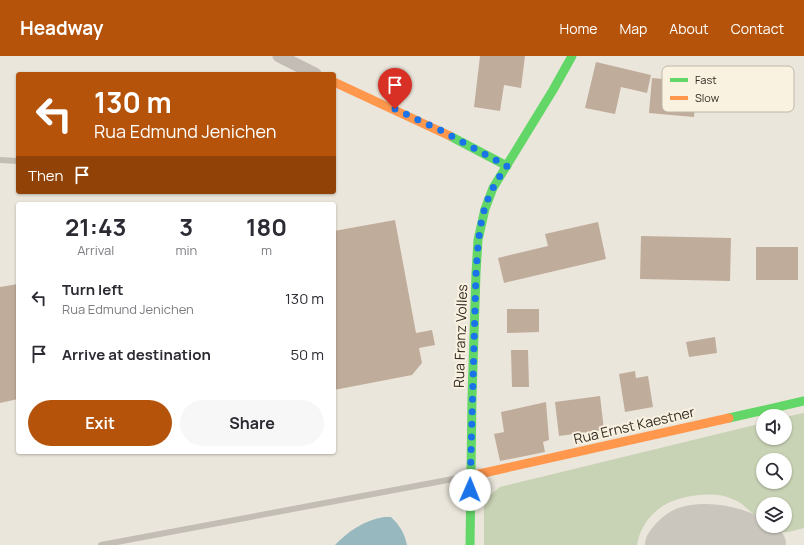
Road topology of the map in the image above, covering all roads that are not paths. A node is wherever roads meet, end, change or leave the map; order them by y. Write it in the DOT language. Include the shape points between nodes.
graph roads {
  1 [pos="279,56"];
  2 [pos="572,56"];
  3 [pos="311,72"];
  4 [pos="336,83"];
  5 [pos="0,160"];
  6 [pos="16,161"];
  7 [pos="507,166"];
  8 [pos="804,401"];
  9 [pos="470,476"];
  10 [pos="101,545"];
  11 [pos="470,545"];
  1 -- 3 [label="street"];
  2 -- 7 [label="street, Rua Franz Volles"];
  4 -- 7 [label="street" via="442,131"];
  5 -- 6 [label="lane"];
  7 -- 9 [label="street, Rua Franz Volles" via="487,202 478,240"];
  8 -- 9 [label="street, Rua Ernst Kaestner"];
  9 -- 10 [label="lane"];
  9 -- 11 [label="street, Rua Franz Volles"];
}
